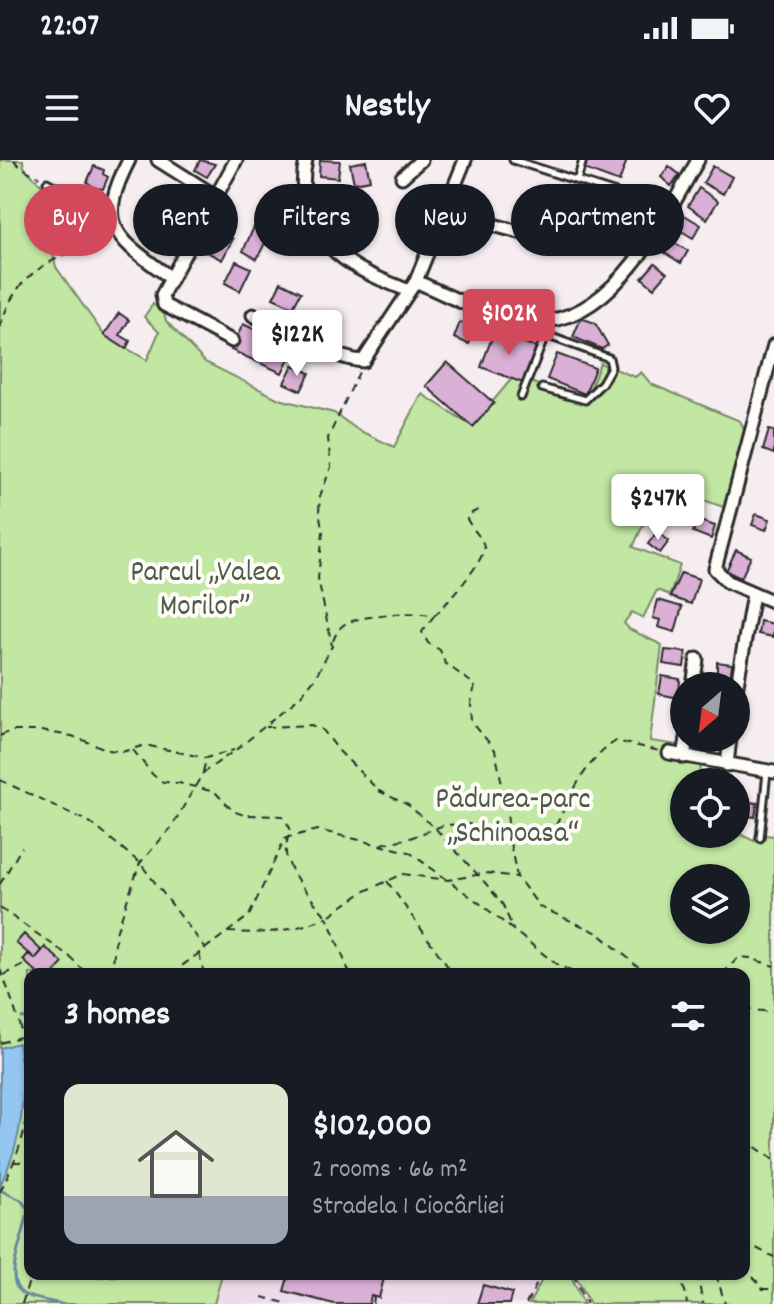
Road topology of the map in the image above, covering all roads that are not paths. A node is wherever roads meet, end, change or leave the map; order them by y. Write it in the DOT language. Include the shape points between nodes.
graph roads {
  1 [pos="129,160"];
  2 [pos="158,160"];
  3 [pos="236,160"];
  4 [pos="306,160"];
  5 [pos="421,160"];
  6 [pos="465,160"];
  7 [pos="513,160"];
  8 [pos="583,160"];
  9 [pos="698,160"];
  10 [pos="402,177"];
  11 [pos="577,181"];
  12 [pos="47,182"];
  13 [pos="51,184"];
  14 [pos="196,184"];
  15 [pos="222,184"];
  16 [pos="455,184"];
  17 [pos="587,184"];
  18 [pos="117,187"];
  19 [pos="117,229"];
  20 [pos="183,256"];
  21 [pos="426,256"];
  22 [pos="171,278"];
  23 [pos="413,286"];
  24 [pos="253,315"];
  25 [pos="551,320"];
  26 [pos="546,335"];
  27 [pos="232,341"];
  28 [pos="774,345"];
  29 [pos="542,388"];
  30 [pos="521,397"];
  31 [pos="753,594"];
  32 [pos="774,602"];
  33 [pos="697,659"];
  34 [pos="695,672"];
  35 [pos="739,672"];
  36 [pos="685,752"];
  37 [pos="728,752"];
  38 [pos="669,753"];
  39 [pos="684,757"];
  40 [pos="727,765"];
  41 [pos="771,772"];
  42 [pos="760,838"];
  1 -- 18 [label="street"];
  2 -- 14 [label="street"];
  3 -- 15 [label="street"];
  4 -- 23 [label="street" via="302,194 318,229 350,264"];
  5 -- 10 [label="street"];
  6 -- 16 [label="street"];
  7 -- 11 [label="lane"];
  8 -- 11 [label="lane"];
  9 -- 25 [label="street" via="619,280 574,314"];
  11 -- 17 [label="lane"];
  12 -- 13 [label="lane"];
  19 -- 22 [label="street"];
  20 -- 22 [label="street"];
  21 -- 23 [label="street"];
  22 -- 27 [label="street" via="162,295 164,305"];
  23 -- 24 [label="street" via="363,361"];
  23 -- 25 [label="street" via="509,318"];
  25 -- 26 [label="lane"];
  26 -- 29 [label="lane" via="609,358 611,367 585,400"];
  26 -- 30 [label="lane"];
  28 -- 31 [label="street" via="715,562 716,573"];
  31 -- 32 [label="street"];
  31 -- 35 [label="street"];
  33 -- 34 [label="street"];
  36 -- 39 [label="street"];
  37 -- 40 [label="street"];
  38 -- 39 [label="street"];
  39 -- 40 [label="street"];
  40 -- 41 [label="street"];
  41 -- 42 [label="lane"];
}
